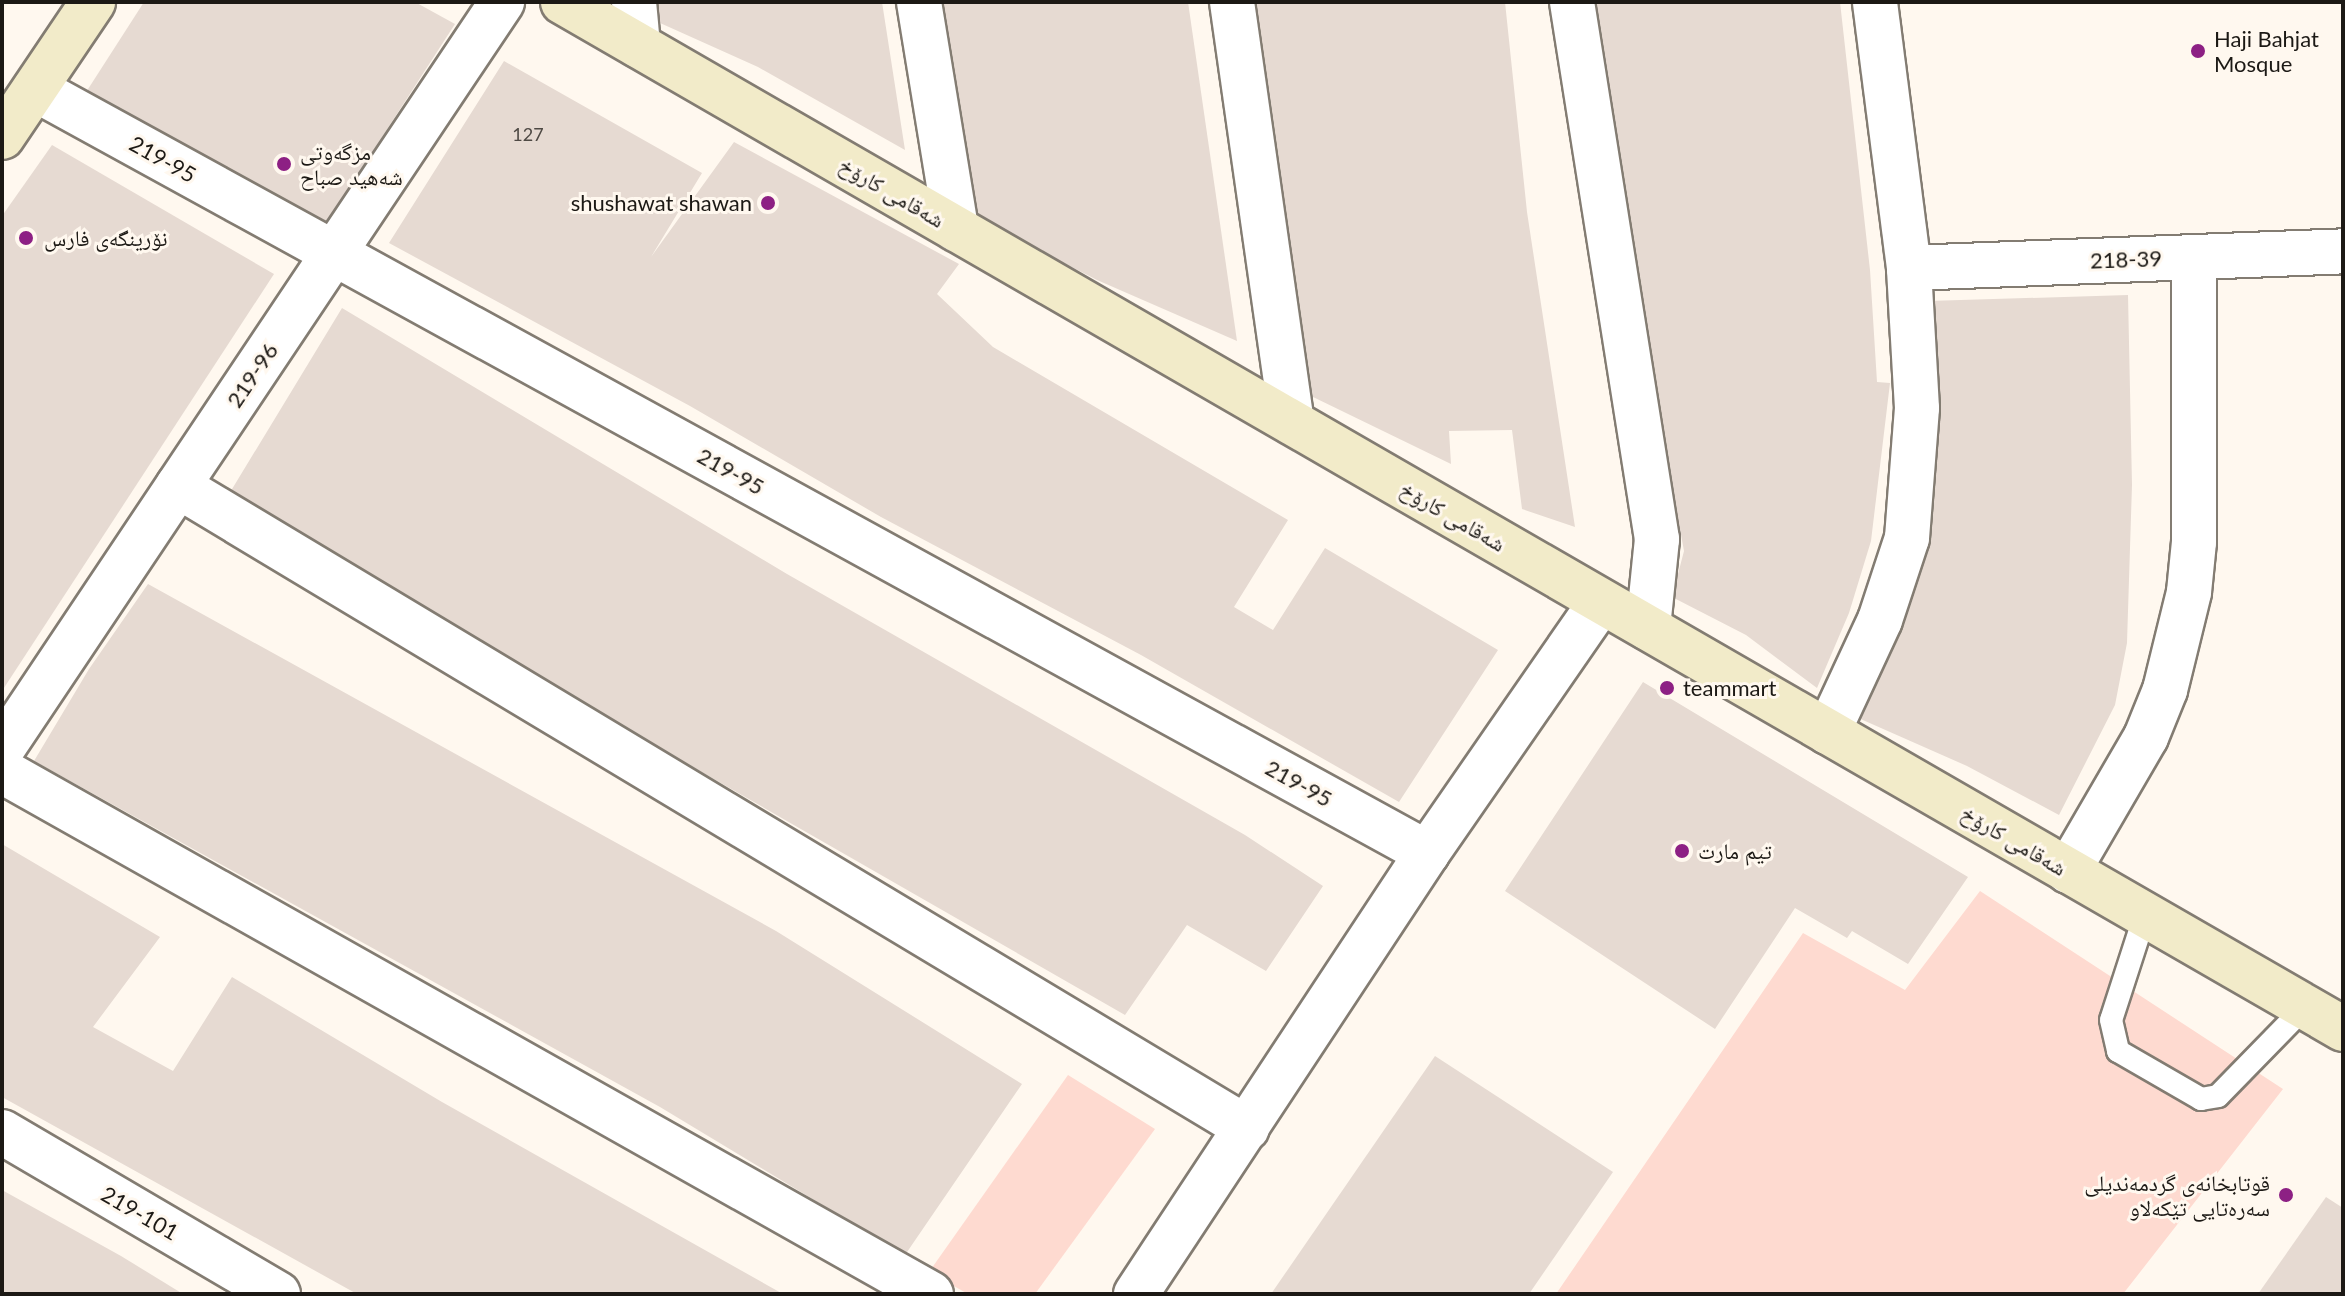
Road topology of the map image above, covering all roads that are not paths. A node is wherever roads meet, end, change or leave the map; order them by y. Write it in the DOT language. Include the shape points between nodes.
graph roads {
  1 [pos="93,2"];
  2 [pos="502,2"];
  3 [pos="563,2"];
  4 [pos="634,2"];
  5 [pos="919,2"];
  6 [pos="1232,2"];
  7 [pos="1572,2"];
  8 [pos="1875,2"];
  9 [pos="638,45"];
  10 [pos="35,89"];
  11 [pos="2,137"];
  12 [pos="956,229"];
  13 [pos="2343,251"];
  14 [pos="334,253"];
  15 [pos="2194,257"];
  16 [pos="1909,268"];
  17 [pos="1292,422"];
  18 [pos="178,486"];
  19 [pos="1601,602"];
  20 [pos="1648,628"];
  21 [pos="1828,732"];
  22 [pos="2,749"];
  23 [pos="2,771"];
  24 [pos="1427,853"];
  25 [pos="2068,871"];
  26 [pos="2145,915"];
  27 [pos="2331,1017"];
  28 [pos="1247,1128"];
  29 [pos="2,1132"];
  30 [pos="278,1294"];
  31 [pos="931,1294"];
  32 [pos="1136,1294"];
  1 -- 10 [label="street"];
  2 -- 14 [label="street, 219-96"];
  3 -- 9 [label="street, شەقامی کارۆخ"];
  4 -- 9 [label="street"];
  5 -- 12 [label="street"];
  6 -- 17 [label="street"];
  7 -- 20 [label="street" via="1657,539"];
  8 -- 16 [label="street"];
  9 -- 12 [label="street, شەقامی کارۆخ"];
  10 -- 11 [label="street"];
  10 -- 14 [label="street, 219-95"];
  12 -- 17 [label="street, شەقامی کارۆخ"];
  13 -- 15 [label="street, 218-39"];
  14 -- 18 [label="street, 219-96"];
  14 -- 24 [label="street, 219-95"];
  15 -- 16 [label="street, 218-39"];
  15 -- 25 [label="street" via="2195,517 2189,592 2169,678 2146,737"];
  16 -- 21 [label="street" via="1917,408 1907,538 1880,620"];
  17 -- 19 [label="street, شەقامی کارۆخ"];
  18 -- 22 [label="street, 219-96"];
  18 -- 28 [label="street"];
  19 -- 20 [label="street, شەقامی کارۆخ"];
  19 -- 24 [label="street"];
  20 -- 21 [label="street, شەقامی کارۆخ"];
  21 -- 25 [label="street, شەقامی کارۆخ"];
  23 -- 31 [label="street"];
  24 -- 28 [label="street"];
  25 -- 26 [label="street, شەقامی کارۆخ"];
  26 -- 27 [label="street, شەقامی کارۆخ"];
  26 -- 27 [label="lane" via="2111,1020 2118,1051 2201,1099 2218,1096"];
  28 -- 32 [label="street"];
  29 -- 30 [label="street, 219-101"];
}
